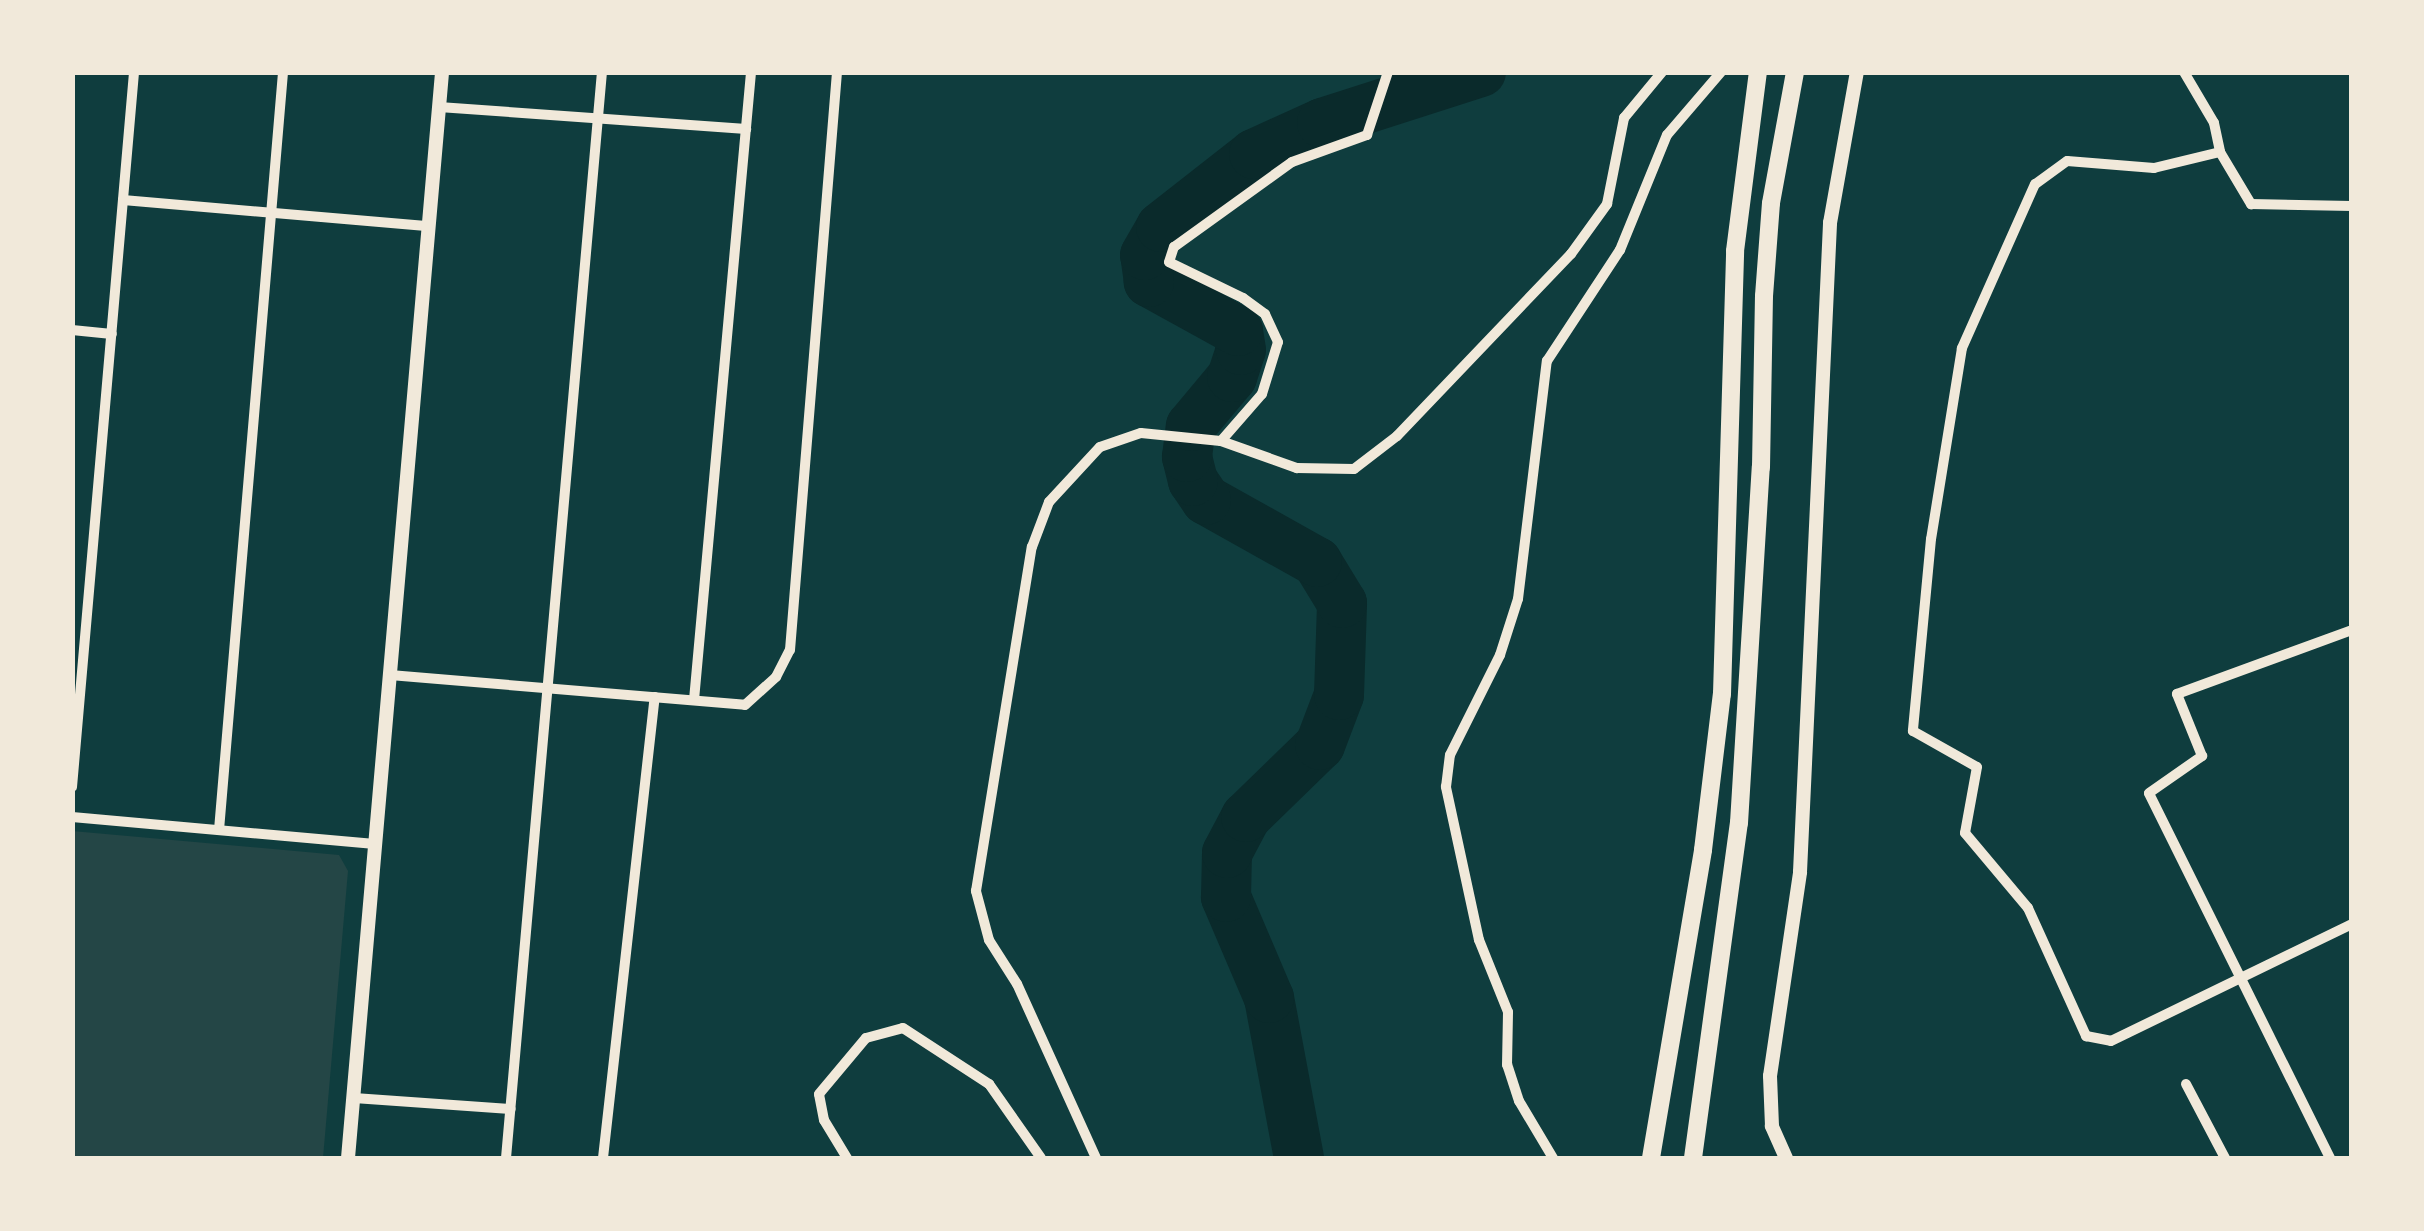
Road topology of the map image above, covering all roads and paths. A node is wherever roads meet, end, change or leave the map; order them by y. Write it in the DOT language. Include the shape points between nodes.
graph roads {
  1 [pos="134,72"];
  2 [pos="283,72"];
  3 [pos="442,72"];
  4 [pos="602,72"];
  5 [pos="750,72"];
  6 [pos="838,72"];
  7 [pos="1388,72"];
  8 [pos="1662,72"];
  9 [pos="1720,72"];
  10 [pos="1758,72"];
  11 [pos="1794,72"];
  12 [pos="1856,72"];
  13 [pos="2184,72"];
  14 [pos="439,107"];
  15 [pos="598,118"];
  16 [pos="746,129"];
  17 [pos="2220,152"];
  18 [pos="123,200"];
  19 [pos="2352,206"];
  20 [pos="271,213"];
  21 [pos="429,226"];
  22 [pos="72,330"];
  23 [pos="112,334"];
  24 [pos="1220,441"];
  25 [pos="2352,630"];
  26 [pos="390,675"];
  27 [pos="548,688"];
  28 [pos="655,697"];
  29 [pos="694,700"];
  30 [pos="72,787"];
  31 [pos="72,817"];
  32 [pos="218,830"];
  33 [pos="376,844"];
  34 [pos="2352,924"];
  35 [pos="2238,982"];
  36 [pos="2186,1084"];
  37 [pos="354,1098"];
  38 [pos="511,1109"];
  39 [pos="348,1158"];
  40 [pos="506,1158"];
  41 [pos="603,1158"];
  42 [pos="848,1158"];
  43 [pos="1041,1158"];
  44 [pos="1096,1158"];
  45 [pos="1553,1158"];
  46 [pos="1650,1158"];
  47 [pos="1693,1158"];
  48 [pos="1786,1158"];
  49 [pos="2225,1158"];
  50 [pos="2330,1158"];
  1 -- 18 [label="street"];
  2 -- 20 [label="street"];
  3 -- 14 [label="street"];
  4 -- 15 [label="street"];
  5 -- 16 [label="street"];
  6 -- 29 [label="street" via="790,650 776,677 746,704"];
  7 -- 24 [label="street" via="1369,126 1352,146 1292,162 1174,247 1169,262 1254,306 1278,342 1262,394"];
  8 -- 24 [label="street" via="1624,118 1607,204 1572,254 1396,436 1354,469 1296,468"];
  9 -- 45 [label="street" via="1667,135 1620,250 1548,361 1518,600 1500,655 1450,754 1446,786 1478,940 1508,1012 1507,1066 1518,1102"];
  10 -- 46 [label="main road" via="1734,251 1722,694 1704,850"];
  11 -- 47 [label="main road" via="1764,296 1740,823"];
  12 -- 48 [label="street" via="1830,223 1800,872 1770,1076 1772,1126"];
  13 -- 17 [label="street" via="2214,122"];
  14 -- 15 [label="street"];
  14 -- 21 [label="street"];
  15 -- 16 [label="street"];
  15 -- 27 [label="street"];
  16 -- 29 [label="street"];
  17 -- 19 [label="street" via="2251,204"];
  17 -- 35 [label="street" via="2154,168 2066,161 2035,184 2020,208 1955,378 1913,731 1977,766 1965,834 2028,908 2086,1036 2111,1041"];
  18 -- 20 [label="street"];
  18 -- 23 [label="street"];
  20 -- 21 [label="street"];
  20 -- 32 [label="street"];
  21 -- 26 [label="street"];
  22 -- 23 [label="street"];
  23 -- 30 [label="street"];
  24 -- 44 [label="street" via="1142,433 1100,446 1048,502 1032,547 976,890 989,940"];
  25 -- 35 [label="street" via="2178,694 2202,756 2150,792"];
  26 -- 27 [label="street"];
  26 -- 33 [label="street"];
  27 -- 28 [label="street"];
  27 -- 38 [label="street"];
  28 -- 29 [label="street"];
  28 -- 41 [label="street"];
  31 -- 32 [label="street"];
  32 -- 33 [label="street"];
  33 -- 37 [label="street"];
  34 -- 35 [label="street"];
  35 -- 50 [label="street"];
  36 -- 49 [label="street"];
  37 -- 38 [label="street"];
  37 -- 39 [label="street"];
  38 -- 40 [label="street"];
  42 -- 43 [label="street" via="824,1120 820,1094 866,1038 904,1028 989,1084"];
}
